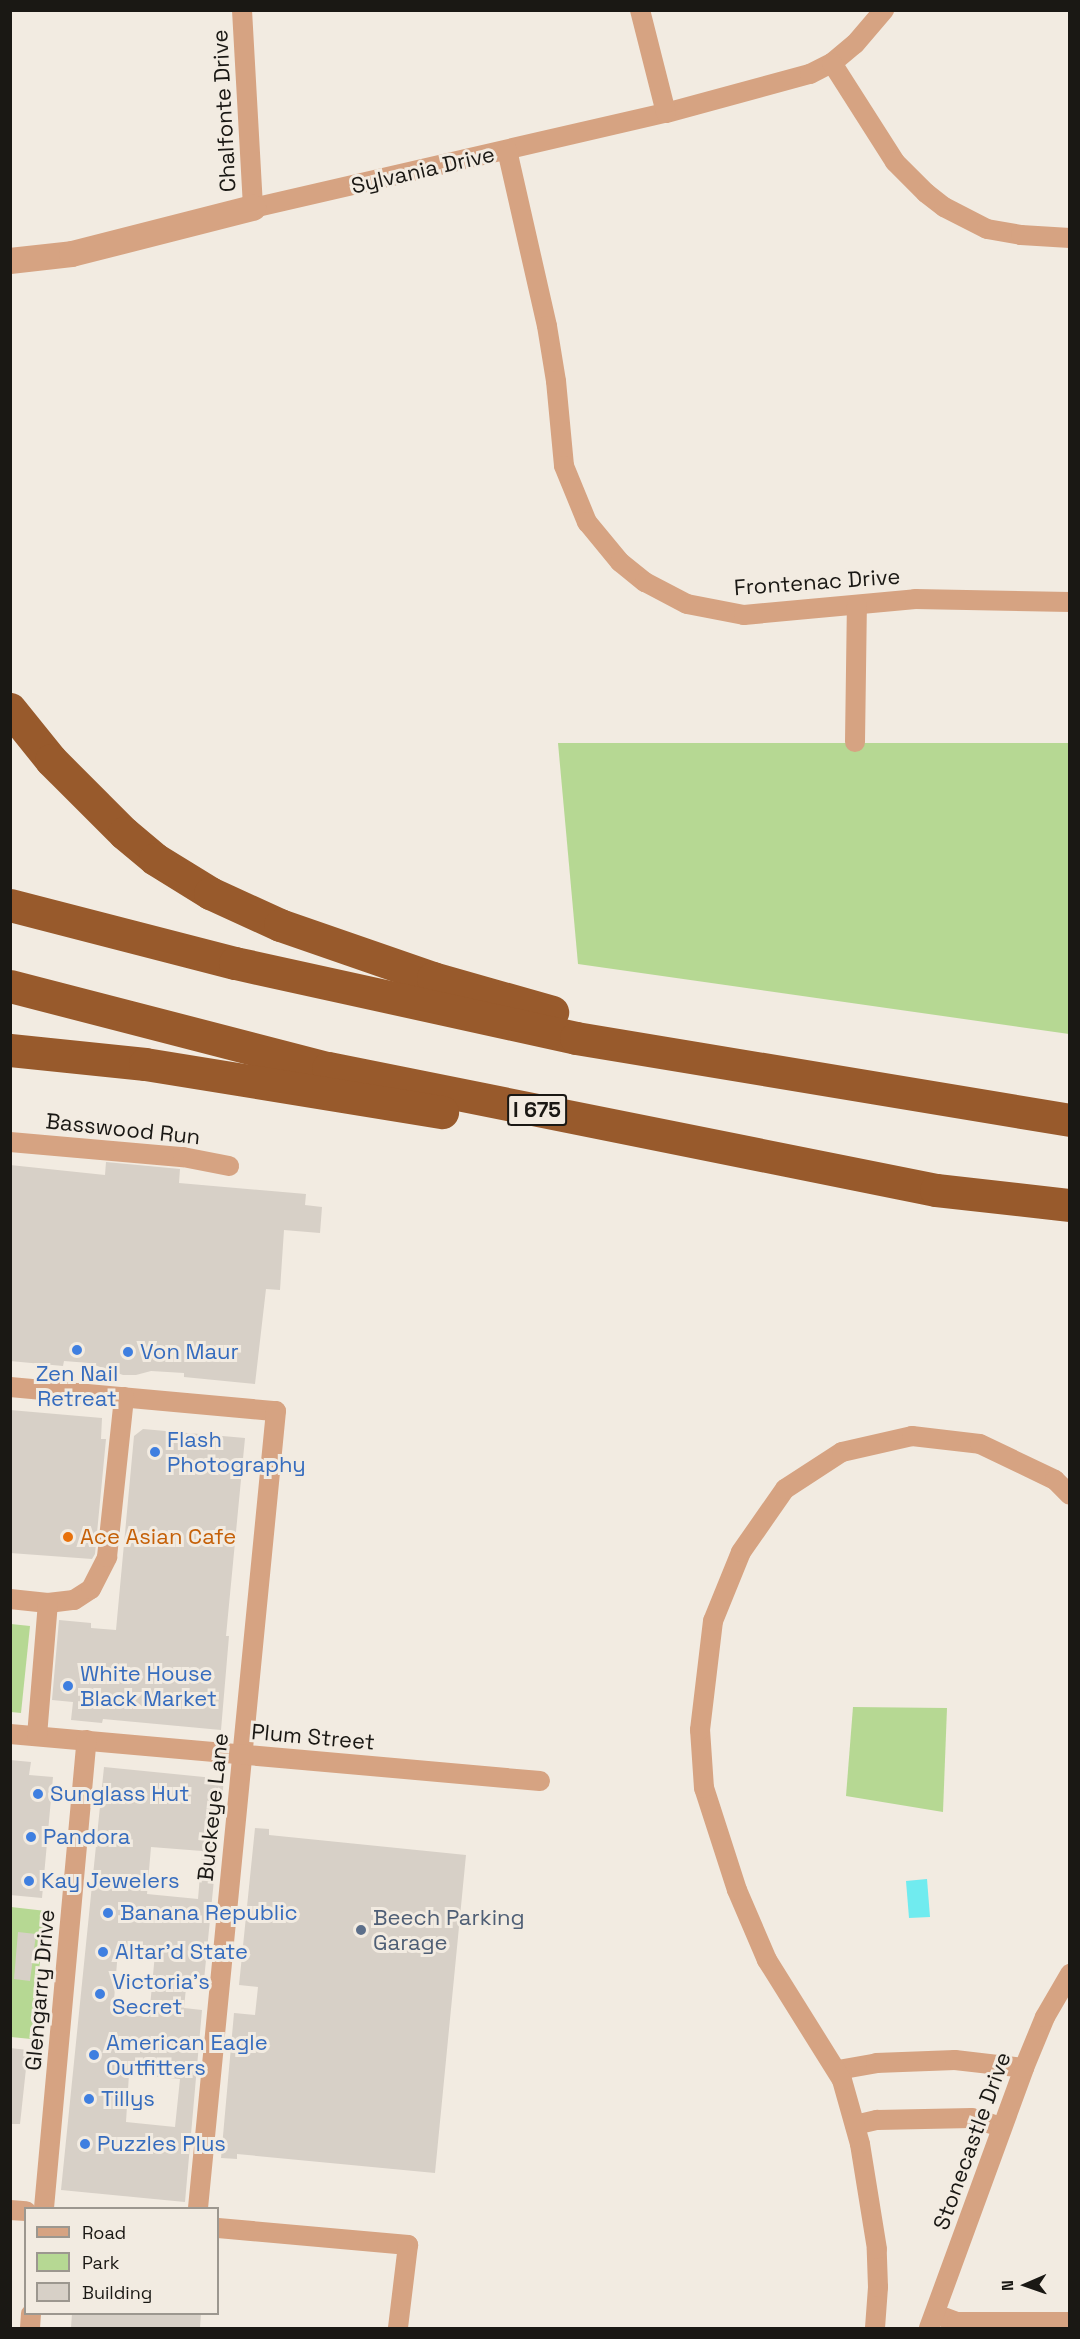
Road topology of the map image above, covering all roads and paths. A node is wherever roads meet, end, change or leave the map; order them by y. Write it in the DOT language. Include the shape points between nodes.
graph roads {
  1 [pos="242,10"];
  2 [pos="640,10"];
  3 [pos="884,10"];
  4 [pos="832,63"];
  5 [pos="666,113"];
  6 [pos="507,150"];
  7 [pos="253,208"];
  8 [pos="1070,238"];
  9 [pos="10,261"];
  10 [pos="1070,602"];
  11 [pos="857,606"];
  12 [pos="10,709"];
  13 [pos="855,742"];
  14 [pos="10,905"];
  15 [pos="10,986"];
  16 [pos="10,1050"];
  17 [pos="786,1074"];
  18 [pos="1070,1120"];
  19 [pos="10,1142"];
  20 [pos="229,1166"];
  21 [pos="936,1190"];
  22 [pos="1070,1205"];
  23 [pos="10,1387"];
  24 [pos="124,1397"];
  25 [pos="1070,1495"];
  26 [pos="16,1599"];
  27 [pos="48,1603"];
  28 [pos="10,1734"];
  29 [pos="37,1736"];
  30 [pos="87,1740"];
  31 [pos="242,1754"];
  32 [pos="540,1781"];
  33 [pos="1070,1974"];
  34 [pos="1024,2068"];
  35 [pos="838,2070"];
  36 [pos="855,2124"];
  37 [pos="1002,2127"];
  38 [pos="44,2207"];
  39 [pos="198,2207"];
  40 [pos="219,2228"];
  41 [pos="932,2321"];
  42 [pos="1070,2322"];
  43 [pos="398,2328"];
  44 [pos="875,2328"];
  1 -- 7 [label="street, Chalfonte Drive"];
  2 -- 5 [label="street"];
  3 -- 4 [label="street, Sylvania Drive" via="855,44"];
  4 -- 5 [label="street, Sylvania Drive" via="810,74"];
  4 -- 8 [label="street" via="896,162 926,194 987,229"];
  5 -- 6 [label="street, Sylvania Drive"];
  6 -- 7 [label="street, Sylvania Drive"];
  6 -- 11 [label="street, Frontenac Drive" via="547,326 564,466 578,504 598,538 645,582 704,609 744,615"];
  7 -- 9 [label="street, Sylvania Drive" via="72,254"];
  10 -- 11 [label="street, Frontenac Drive" via="915,599"];
  11 -- 13 [label="street"];
  12 -- 17 [label="highway" via="51,760 124,833 178,874 235,906 433,978"];
  14 -- 17 [label="highway" via="235,963 576,1038"];
  15 -- 21 [label="highway, I 675" via="328,1068"];
  16 -- 21 [label="highway" via="145,1064"];
  17 -- 18 [label="highway"];
  19 -- 20 [label="street, Basswood Run" via="183,1157"];
  21 -- 22 [label="highway, I 675"];
  23 -- 24 [label="street"];
  24 -- 27 [label="street" via="107,1557 92,1589 74,1599"];
  24 -- 31 [label="street, Buckeye Lane" via="276,1411"];
  25 -- 35 [label="street" via="1055,1480 980,1444 912,1436 842,1452 785,1489 741,1552 713,1621 700,1730 704,1788 737,1890 767,1960"];
  26 -- 27 [label="street"];
  27 -- 29 [label="street"];
  28 -- 29 [label="street, Plum Street"];
  29 -- 30 [label="street, Plum Street"];
  30 -- 31 [label="street, Plum Street"];
  30 -- 38 [label="street, Glengarry Drive"];
  31 -- 32 [label="street, Plum Street"];
  31 -- 39 [label="street, Buckeye Lane"];
  33 -- 34 [label="street, Stonecastle Drive" via="1045,2017"];
  34 -- 35 [label="street" via="955,2060 876,2063"];
  34 -- 37 [label="street, Stonecastle Drive"];
  35 -- 36 [label="street"];
  36 -- 37 [label="street" via="972,2118"];
  36 -- 44 [label="street" via="877,2248"];
  37 -- 41 [label="street, Stonecastle Drive"];
  40 -- 43 [label="street" via="408,2245"];
  41 -- 42 [label="street"];
}
